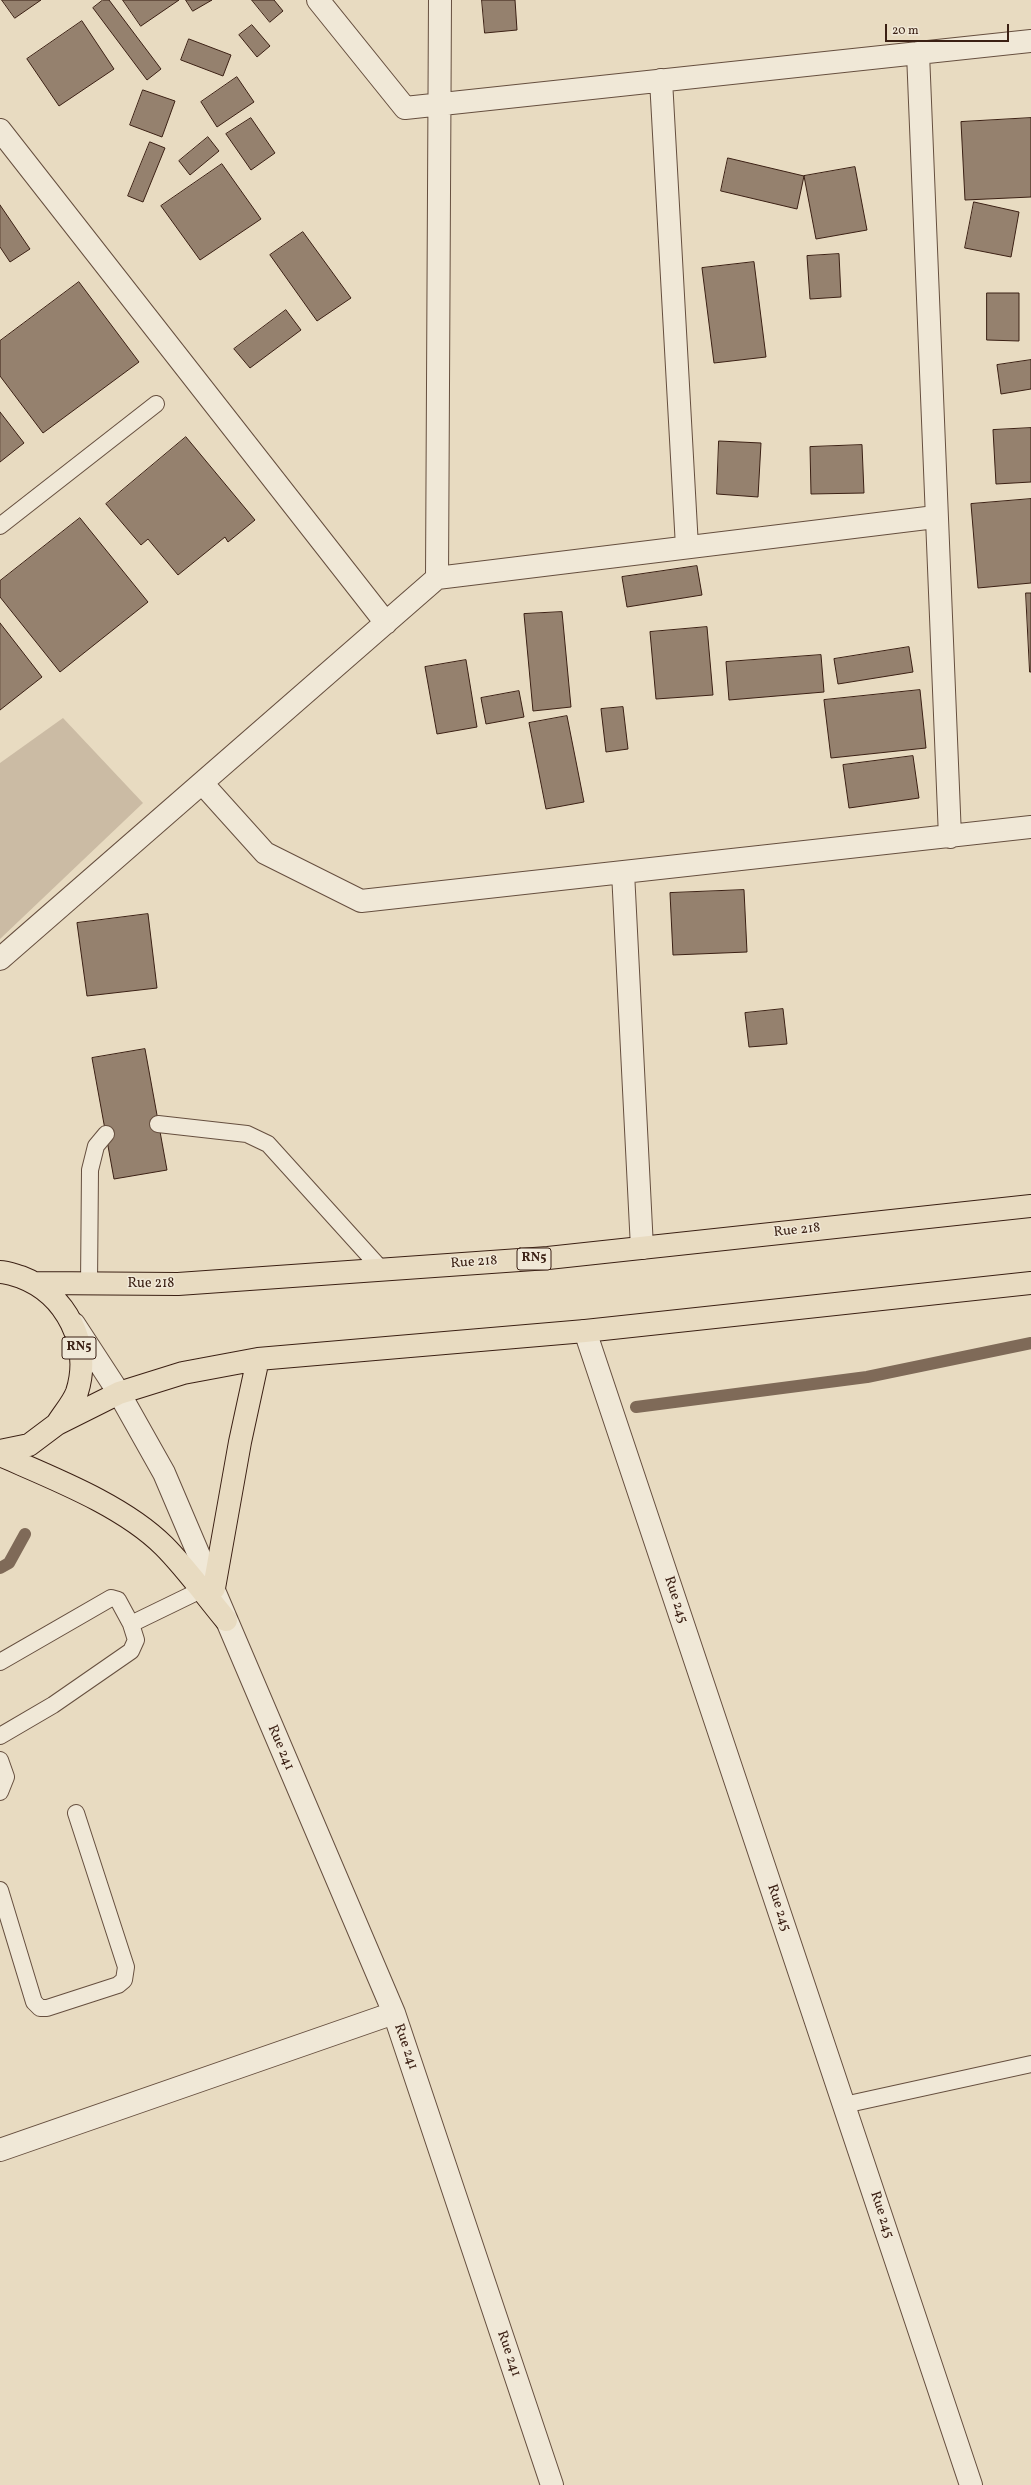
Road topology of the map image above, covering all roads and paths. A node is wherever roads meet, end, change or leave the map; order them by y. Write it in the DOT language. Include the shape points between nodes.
graph roads {
  1 [pos="318,0"];
  2 [pos="440,0"];
  3 [pos="1031,41"];
  4 [pos="918,53"];
  5 [pos="661,80"];
  6 [pos="440,104"];
  7 [pos="0,130"];
  8 [pos="156,404"];
  9 [pos="936,517"];
  10 [pos="0,526"];
  11 [pos="687,547"];
  12 [pos="437,578"];
  13 [pos="386,623"];
  14 [pos="202,783"];
  15 [pos="1031,828"];
  16 [pos="950,837"];
  17 [pos="623,872"];
  18 [pos="0,959"];
  19 [pos="158,1124"];
  20 [pos="106,1134"];
  21 [pos="1031,1206"];
  22 [pos="642,1248"];
  23 [pos="382,1270"];
  24 [pos="0,1272"];
  25 [pos="36,1283"];
  26 [pos="1031,1283"];
  27 [pos="89,1284"];
  28 [pos="72,1321"];
  29 [pos="585,1330"];
  30 [pos="258,1359"];
  31 [pos="119,1393"];
  32 [pos="57,1424"];
  33 [pos="0,1451"];
  34 [pos="0,1455"];
  35 [pos="207,1589"];
  36 [pos="226,1620"];
  37 [pos="131,1624"];
  38 [pos="0,1662"];
  39 [pos="0,1736"];
  40 [pos="0,1760"];
  41 [pos="0,1792"];
  42 [pos="76,1813"];
  43 [pos="0,1890"];
  44 [pos="394,2013"];
  45 [pos="1031,2064"];
  46 [pos="844,2104"];
  47 [pos="0,2150"];
  48 [pos="552,2485"];
  49 [pos="971,2485"];
  1 -- 6 [label="street" via="405,108"];
  2 -- 6 [label="street"];
  3 -- 4 [label="street"];
  4 -- 5 [label="street"];
  4 -- 9 [label="street"];
  5 -- 6 [label="street"];
  5 -- 11 [label="street"];
  6 -- 12 [label="street"];
  7 -- 13 [label="street"];
  8 -- 10 [label="lane"];
  9 -- 11 [label="street"];
  9 -- 16 [label="street"];
  11 -- 12 [label="street"];
  12 -- 13 [label="street"];
  13 -- 14 [label="street"];
  14 -- 17 [label="street" via="265,853 361,901"];
  14 -- 18 [label="street"];
  15 -- 16 [label="street"];
  16 -- 17 [label="street"];
  17 -- 22 [label="street"];
  19 -- 23 [label="lane" via="247,1134 268,1144"];
  20 -- 27 [label="lane" via="96,1146 90,1170"];
  21 -- 22 [label="highway, Rue 218 / RN5"];
  22 -- 23 [label="highway, Rue 218 / RN5" via="548,1258"];
  23 -- 27 [label="highway, Rue 218 / RN5" via="178,1284"];
  24 -- 25 [label="highway, RN5"];
  25 -- 27 [label="highway, Rue 218 / RN5"];
  25 -- 28 [label="highway, RN5" via="56,1299"];
  26 -- 29 [label="highway, RN5"];
  28 -- 31 [label="street"];
  28 -- 32 [label="highway, RN5" via="82,1356 76,1393"];
  29 -- 30 [label="highway, RN5"];
  29 -- 46 [label="street, Rue 245"];
  30 -- 31 [label="highway, RN5" via="183,1374"];
  30 -- 35 [label="highway"];
  31 -- 32 [label="highway, RN5"];
  31 -- 35 [label="street" via="164,1473"];
  32 -- 33 [label="highway, RN5" via="28,1444"];
  34 -- 35 [label="highway" via="79,1489 132,1521 164,1545"];
  35 -- 36 [label="highway"];
  35 -- 37 [label="lane"];
  36 -- 44 [label="street, Rue 241"];
  37 -- 38 [label="lane" via="118,1600 111,1598"];
  37 -- 39 [label="lane" via="136,1640 131,1651 53,1705"];
  40 -- 41 [label="lane" via="6,1777"];
  42 -- 43 [label="lane" via="126,1967 124,1980 118,1985 40,2008 34,2002"];
  44 -- 47 [label="street"];
  44 -- 48 [label="street, Rue 241"];
  45 -- 46 [label="lane"];
  46 -- 49 [label="street, Rue 245"];
}
